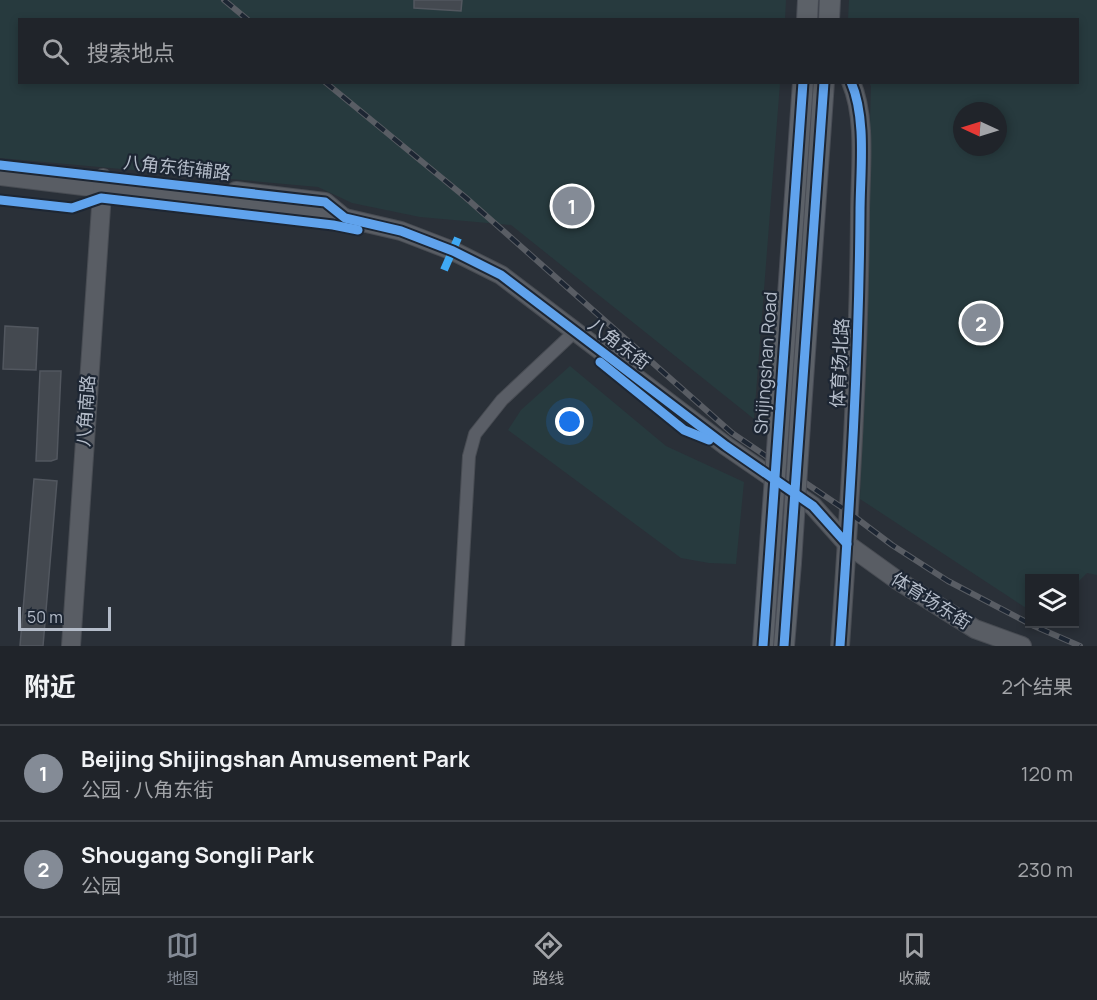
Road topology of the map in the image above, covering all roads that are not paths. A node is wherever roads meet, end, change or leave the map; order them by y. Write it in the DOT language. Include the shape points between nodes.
graph roads {
  1 [pos="808,0"];
  2 [pos="830,0"];
  3 [pos="807,18"];
  4 [pos="829,18"];
  5 [pos="803,84"];
  6 [pos="824,84"];
  7 [pos="852,84"];
  8 [pos="0,165"];
  9 [pos="0,176"];
  10 [pos="0,187"];
  11 [pos="102,188"];
  12 [pos="568,338"];
  13 [pos="726,446"];
  14 [pos="847,544"];
  15 [pos="71,646"];
  16 [pos="458,646"];
  17 [pos="763,646"];
  18 [pos="784,646"];
  19 [pos="840,646"];
  20 [pos="1022,646"];
  1 -- 3 [label="main road"];
  2 -- 4 [label="main road"];
  5 -- 17 [label="main road, Shijingshan Road, bridge"];
  6 -- 18 [label="main road, bridge"];
  7 -- 14 [label="street, 体育场北路" via="858,98 860,133 860,243"];
  8 -- 11 [label="street, 八角东街辅路"];
  9 -- 11 [label="street, 八角东街"];
  10 -- 11 [label="street, 八角东街"];
  11 -- 12 [label="street, 八角东街" via="380,235 449,259 500,287"];
  11 -- 13 [label="street, 八角东街" via="345,218 401,231 453,251 501,275"];
  11 -- 15 [label="street, 八角南路"];
  12 -- 13 [label="street, 八角东街" via="684,430"];
  12 -- 16 [label="street" via="502,400 475,434 469,456"];
  13 -- 14 [label="street, 八角东街" via="813,506"];
  14 -- 19 [label="street, 体育场北路"];
  14 -- 20 [label="street, 体育场东街" via="975,629"];
}
